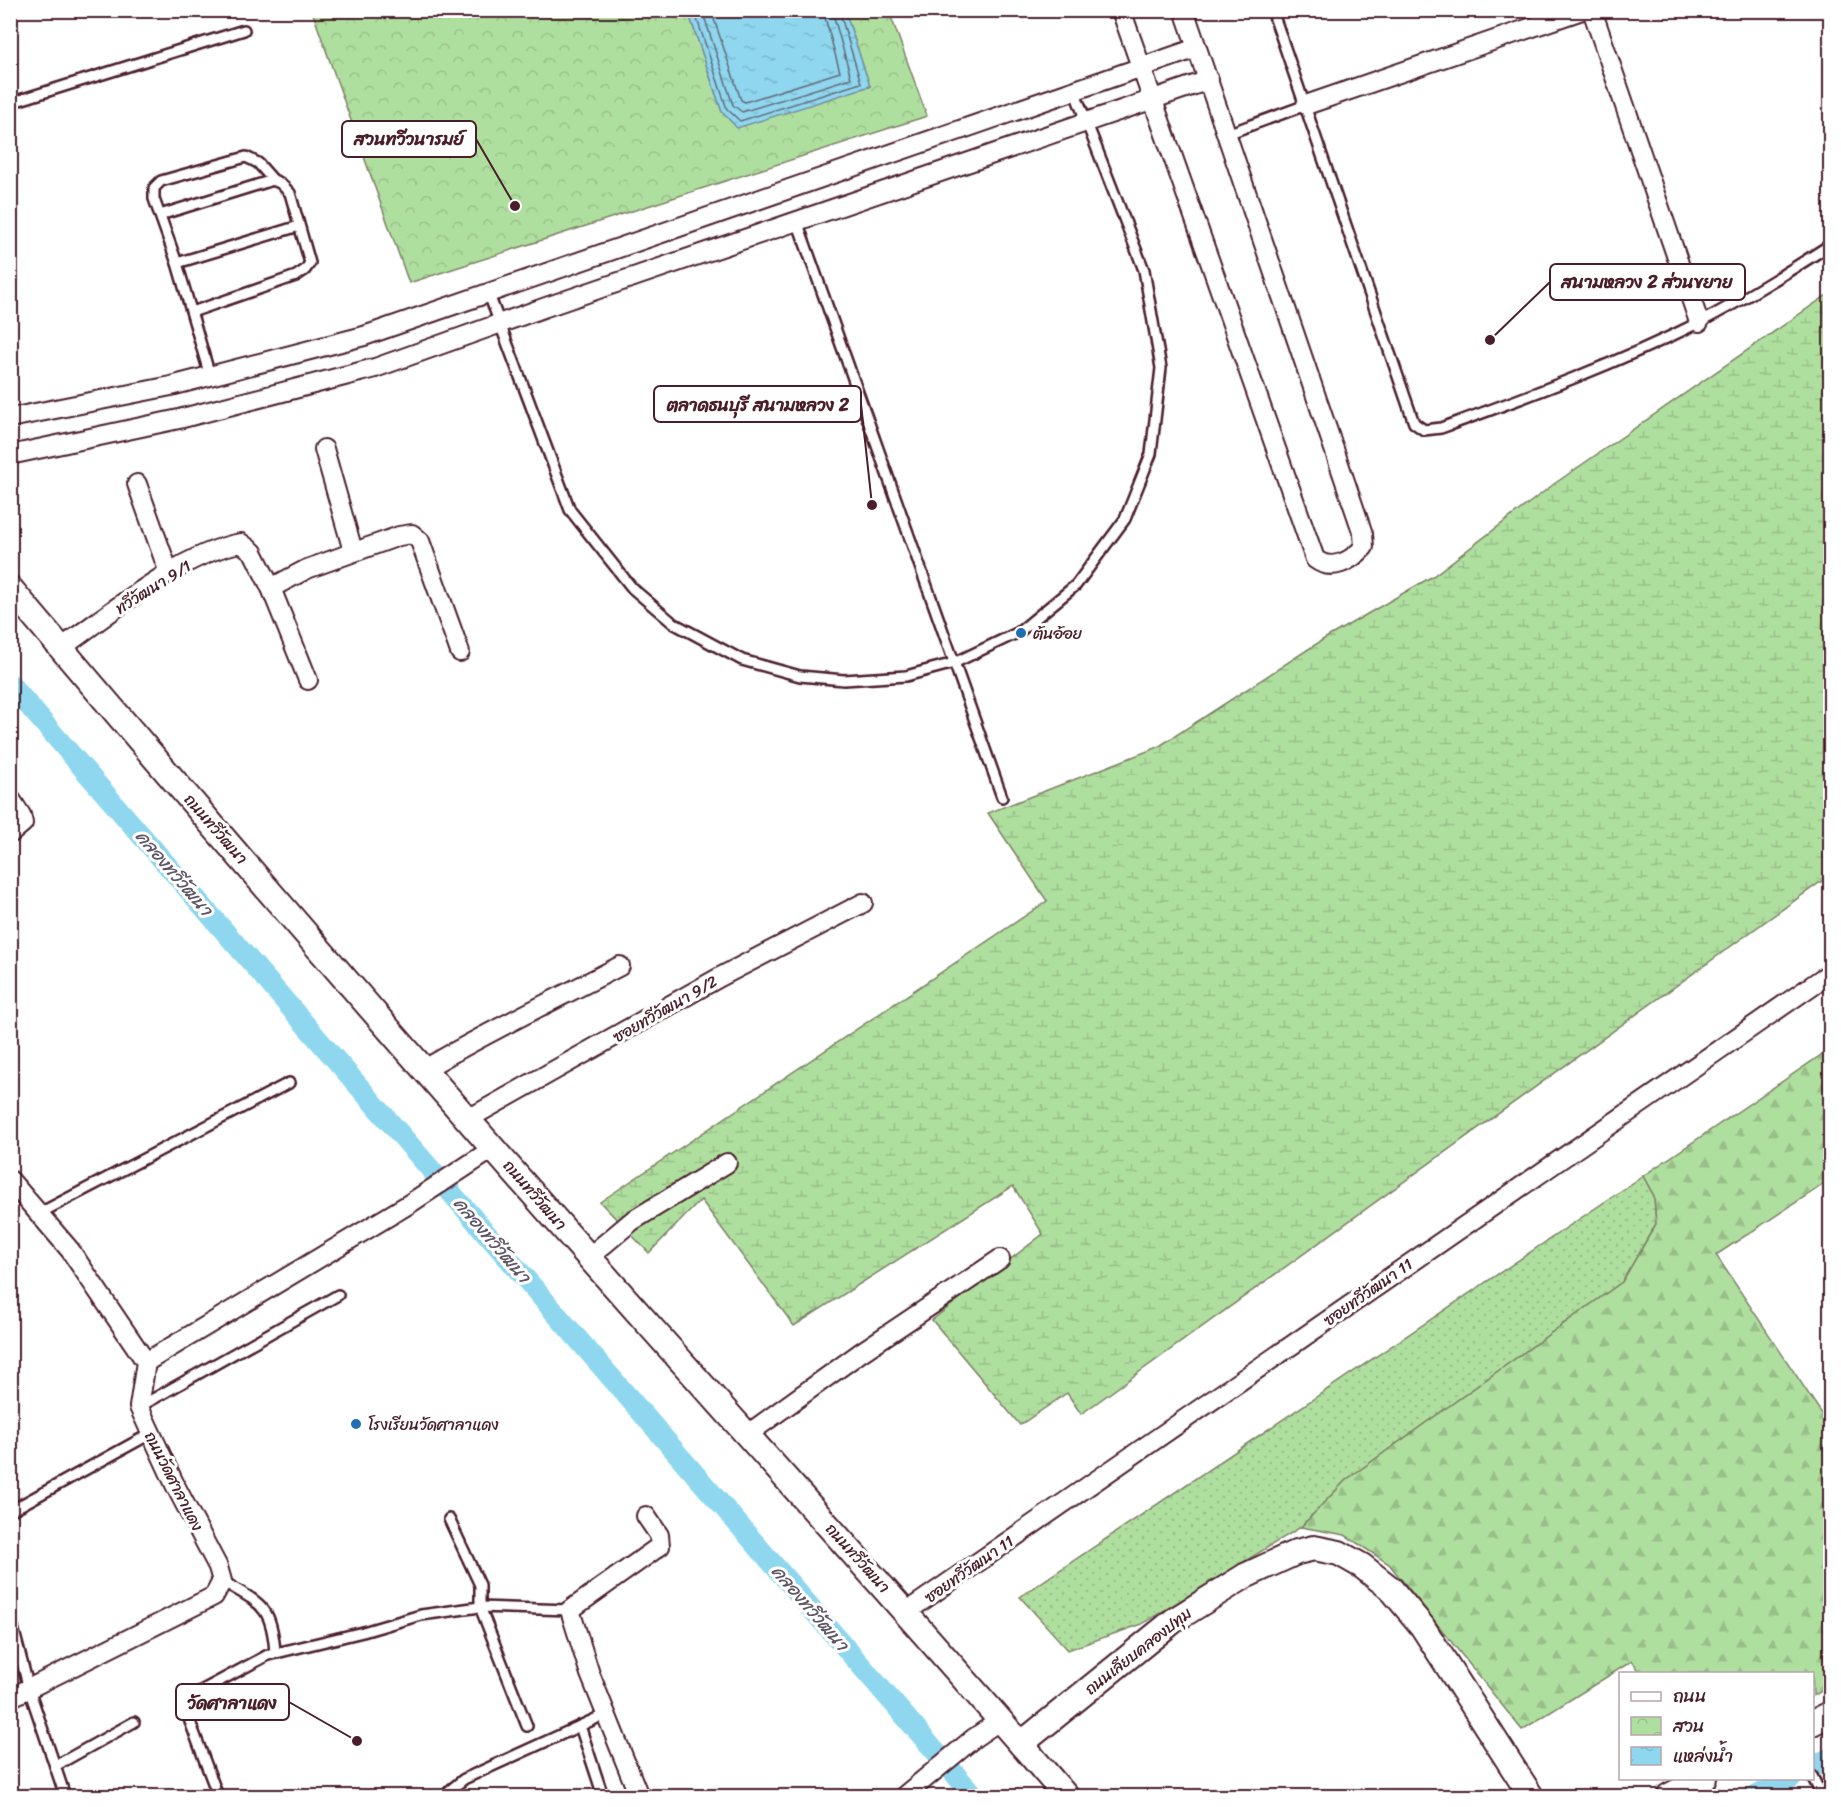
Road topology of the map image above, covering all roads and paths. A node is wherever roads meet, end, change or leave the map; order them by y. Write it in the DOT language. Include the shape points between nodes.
graph roads {
  1 [pos="1121,10"];
  2 [pos="1184,10"];
  3 [pos="1272,10"];
  4 [pos="1582,10"];
  5 [pos="1592,10"];
  6 [pos="244,30"];
  7 [pos="1197,48"];
  8 [pos="1141,67"];
  9 [pos="1209,80"];
  10 [pos="1074,90"];
  11 [pos="1153,99"];
  12 [pos="10,102"];
  13 [pos="1306,105"];
  14 [pos="1086,122"];
  15 [pos="1227,134"];
  16 [pos="273,180"];
  17 [pos="10,185"];
  18 [pos="10,192"];
  19 [pos="160,215"];
  20 [pos="797,221"];
  21 [pos="299,226"];
  22 [pos="1830,245"];
  23 [pos="177,263"];
  24 [pos="488,292"];
  25 [pos="192,312"];
  26 [pos="1699,322"];
  27 [pos="500,323"];
  28 [pos="210,376"];
  29 [pos="10,418"];
  30 [pos="324,449"];
  31 [pos="10,454"];
  32 [pos="136,484"];
  33 [pos="353,552"];
  34 [pos="169,573"];
  35 [pos="10,588"];
  36 [pos="271,588"];
  37 [pos="61,648"];
  38 [pos="460,652"];
  39 [pos="954,663"];
  40 [pos="308,680"];
  41 [pos="1002,797"];
  42 [pos="10,798"];
  43 [pos="10,834"];
  44 [pos="863,903"];
  45 [pos="620,966"];
  46 [pos="1830,973"];
  47 [pos="425,1069"];
  48 [pos="289,1083"];
  49 [pos="468,1119"];
  50 [pos="494,1148"];
  51 [pos="727,1163"];
  52 [pos="12,1185"];
  53 [pos="40,1213"];
  54 [pos="589,1257"];
  55 [pos="1000,1259"];
  56 [pos="338,1295"];
  57 [pos="146,1362"];
  58 [pos="139,1407"];
  59 [pos="150,1434"];
  60 [pos="748,1434"];
  61 [pos="10,1511"];
  62 [pos="646,1516"];
  63 [pos="449,1519"];
  64 [pos="222,1581"];
  65 [pos="480,1606"];
  66 [pos="570,1610"];
  67 [pos="906,1612"];
  68 [pos="10,1616"];
  69 [pos="275,1653"];
  70 [pos="29,1689"];
  71 [pos="10,1698"];
  72 [pos="606,1714"];
  73 [pos="1830,1714"];
  74 [pos="999,1721"];
  75 [pos="134,1722"];
  76 [pos="1814,1722"];
  77 [pos="527,1726"];
  78 [pos="580,1726"];
  79 [pos="1021,1744"];
  80 [pos="55,1766"];
  81 [pos="1702,1780"];
  82 [pos="1814,1780"];
  83 [pos="914,1792"];
  84 [pos="65,1797"];
  85 [pos="218,1797"];
  86 [pos="447,1797"];
  87 [pos="603,1797"];
  88 [pos="639,1797"];
  89 [pos="1066,1797"];
  90 [pos="1531,1797"];
  91 [pos="1669,1797"];
  92 [pos="1822,1797"];
  1 -- 8 [label="street"];
  2 -- 7 [label="street"];
  3 -- 13 [label="lane"];
  4 -- 13 [label="street"];
  5 -- 26 [label="street"];
  6 -- 12 [label="lane"];
  7 -- 8 [label="street"];
  7 -- 9 [label="street"];
  8 -- 10 [label="street"];
  8 -- 11 [label="street"];
  9 -- 11 [label="street"];
  9 -- 15 [label="street"];
  10 -- 14 [label="lane"];
  10 -- 24 [label="street"];
  11 -- 14 [label="street"];
  11 -- 15 [label="street" via="1315,559 1323,565 1334,565 1360,552 1364,547 1363,534"];
  13 -- 15 [label="lane"];
  13 -- 26 [label="lane" via="1414,423 1425,430 1441,428 1534,394"];
  14 -- 20 [label="street"];
  14 -- 39 [label="lane" via="1144,270 1161,368 1151,454 1125,519 1076,585 1019,632"];
  16 -- 19 [label="lane"];
  16 -- 19 [label="lane" via="258,163 246,157 161,181 154,188"];
  16 -- 21 [label="lane" via="290,193"];
  17 -- 18 [label="lane"];
  19 -- 23 [label="lane"];
  20 -- 27 [label="street"];
  20 -- 39 [label="lane"];
  21 -- 23 [label="lane"];
  21 -- 25 [label="lane" via="310,262 305,270"];
  22 -- 26 [label="lane" via="1758,291"];
  23 -- 25 [label="lane"];
  24 -- 27 [label="lane"];
  24 -- 28 [label="street" via="364,336"];
  25 -- 28 [label="lane"];
  27 -- 31 [label="street" via="375,368 179,419"];
  27 -- 39 [label="lane" via="570,510 632,588 673,623 742,660 800,676 844,680 906,676"];
  28 -- 29 [label="street"];
  30 -- 33 [label="street"];
  32 -- 34 [label="street"];
  33 -- 36 [label="street"];
  33 -- 38 [label="street" via="412,534 420,541"];
  34 -- 36 [label="street, ทวีวัฒนา 9/1" via="241,543 253,552"];
  34 -- 37 [label="street, ทวีวัฒนา 9/1"];
  35 -- 37 [label="main road, ถนนทวีวัฒนา"];
  36 -- 40 [label="street, ทวีวัฒนา 9/1"];
  37 -- 47 [label="main road, ถนนทวีวัฒนา"];
  39 -- 41 [label="lane"];
  42 -- 43 [label="street" via="23,824"];
  44 -- 49 [label="street, ซอยทวีวัฒนา 9/2" via="720,977"];
  45 -- 47 [label="street" via="484,1034"];
  46 -- 67 [label="street, ซอยทวีวัฒนา 11"];
  47 -- 49 [label="main road, ถนนทวีวัฒนา"];
  48 -- 53 [label="lane"];
  49 -- 50 [label="main road, ถนนทวีวัฒนา"];
  50 -- 54 [label="main road, ถนนทวีวัฒนา"];
  50 -- 57 [label="street" via="409,1204"];
  51 -- 54 [label="street" via="632,1221"];
  52 -- 53 [label="street"];
  53 -- 57 [label="street"];
  54 -- 60 [label="main road, ถนนทวีวัฒนา"];
  55 -- 60 [label="street"];
  56 -- 58 [label="lane"];
  57 -- 58 [label="street"];
  58 -- 59 [label="street, ถนนวัดศาลาแดง"];
  59 -- 61 [label="lane"];
  59 -- 64 [label="street, ถนนวัดศาลาแดง"];
  60 -- 67 [label="main road, ถนนทวีวัฒนา"];
  62 -- 66 [label="street" via="659,1535 660,1546"];
  63 -- 65 [label="lane" via="480,1585"];
  64 -- 69 [label="lane" via="261,1604 273,1625"];
  64 -- 70 [label="street" via="214,1596"];
  65 -- 66 [label="lane"];
  65 -- 69 [label="lane" via="421,1615"];
  65 -- 77 [label="lane"];
  66 -- 72 [label="street"];
  67 -- 74 [label="main road, ถนนทวีวัฒนา"];
  68 -- 70 [label="lane"];
  69 -- 85 [label="lane" via="199,1692 189,1702 186,1711"];
  70 -- 71 [label="street"];
  70 -- 80 [label="lane"];
  72 -- 78 [label="lane"];
  72 -- 88 [label="street"];
  73 -- 76 [label="main road"];
  74 -- 79 [label="main road, ถนนทวีวัฒนา"];
  74 -- 83 [label="street"];
  75 -- 80 [label="lane"];
  78 -- 86 [label="lane" via="464,1779"];
  78 -- 87 [label="lane"];
  79 -- 89 [label="main road, ถนนทวีวัฒนา"];
  79 -- 90 [label="main road, ถนนเลียบคลองปทุม" via="1173,1621 1245,1576 1314,1548 1339,1553 1391,1589 1422,1626"];
  80 -- 84 [label="lane"];
  81 -- 91 [label="main road"];
  82 -- 92 [label="lane"];
}
